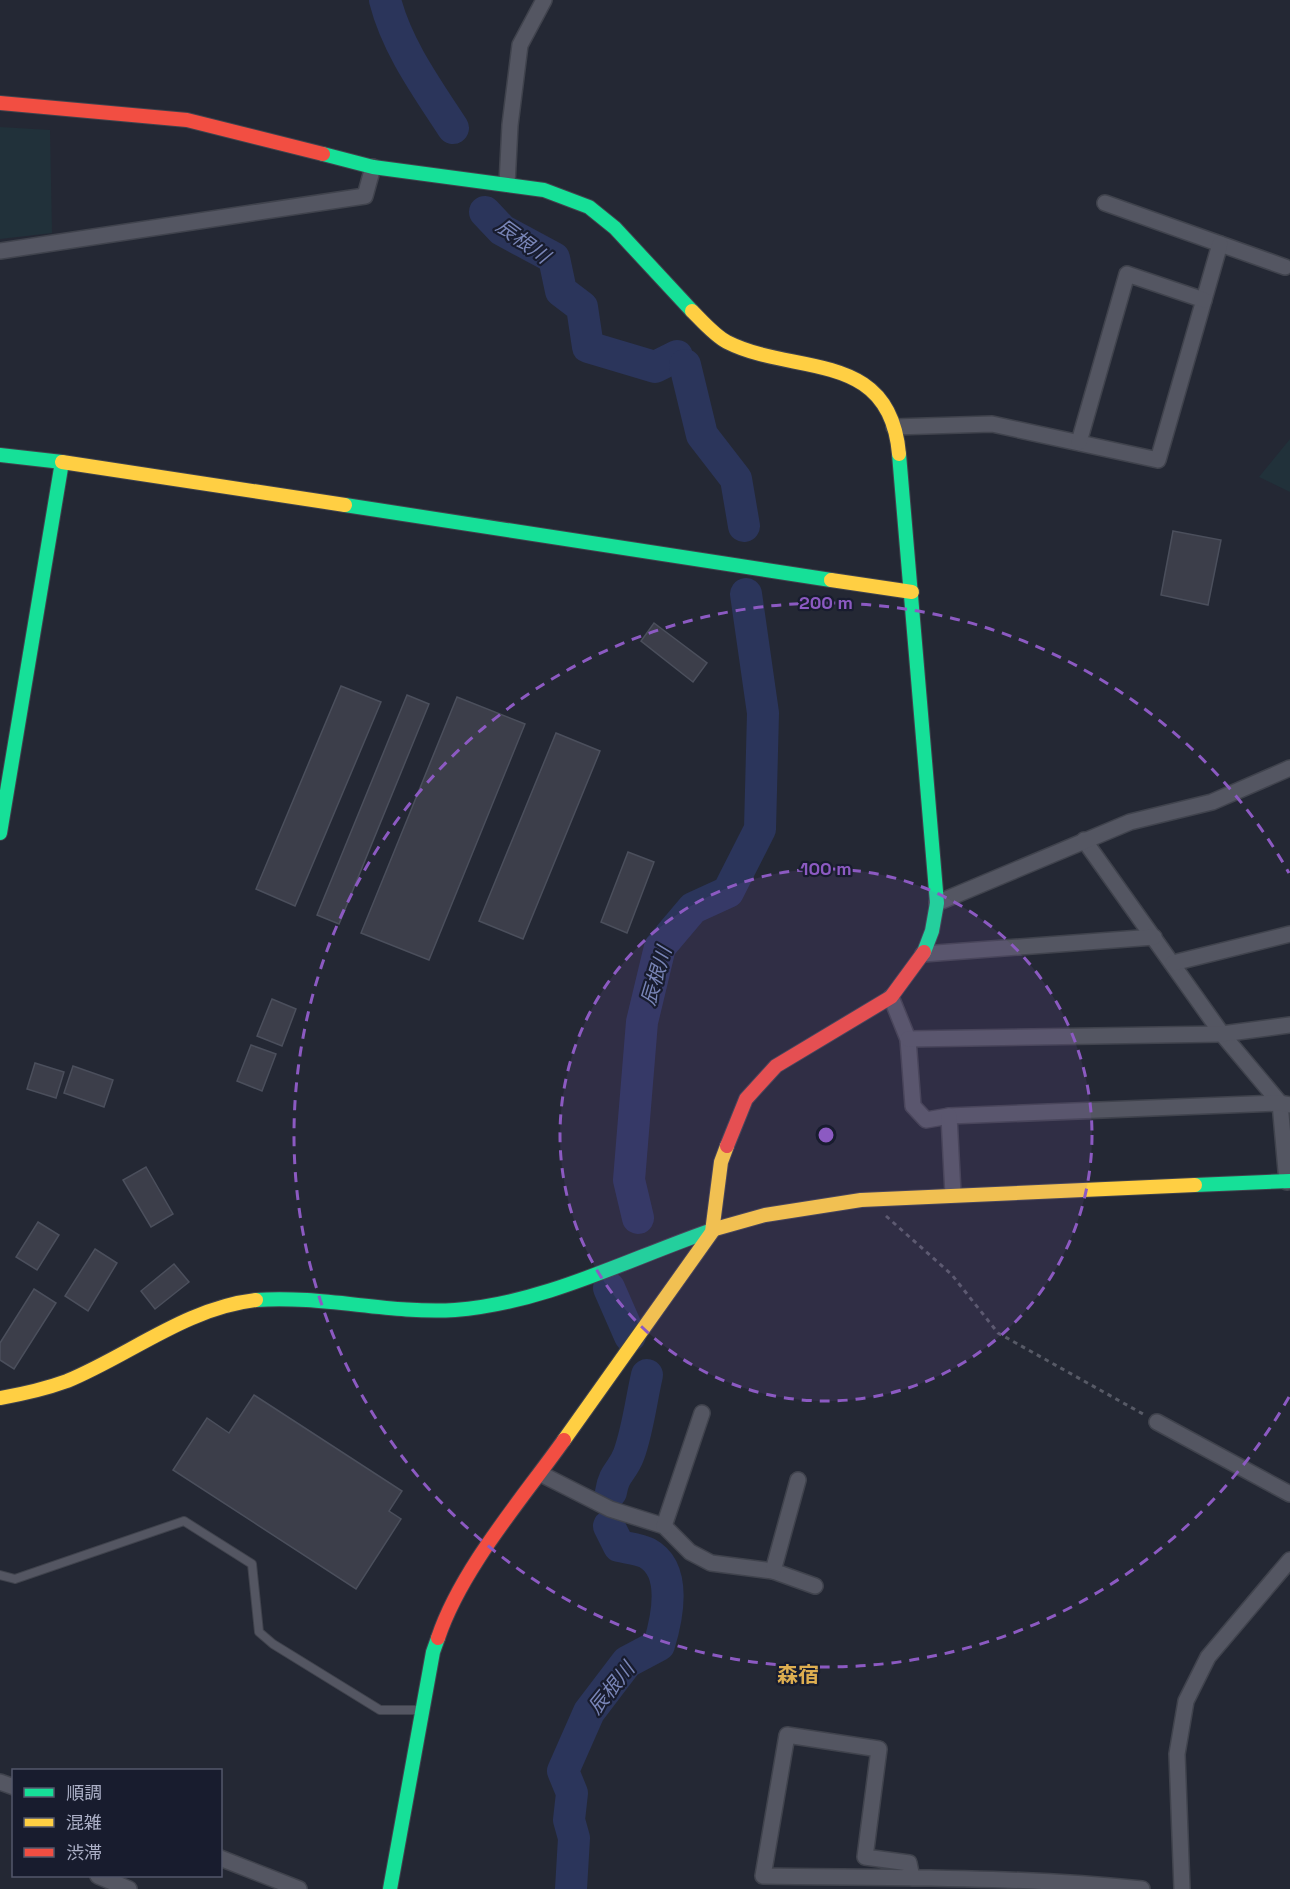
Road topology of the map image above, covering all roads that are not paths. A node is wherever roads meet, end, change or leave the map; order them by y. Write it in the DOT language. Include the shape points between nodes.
graph roads {
  1 [pos="544,0"];
  2 [pos="0,103"];
  3 [pos="373,167"];
  4 [pos="507,184"];
  5 [pos="1106,203"];
  6 [pos="1220,244"];
  7 [pos="0,251"];
  8 [pos="1286,267"];
  9 [pos="1204,300"];
  10 [pos="894,428"];
  11 [pos="1079,442"];
  12 [pos="0,455"];
  13 [pos="62,462"];
  14 [pos="912,592"];
  15 [pos="1290,768"];
  16 [pos="0,833"];
  17 [pos="1084,840"];
  18 [pos="937,903"];
  19 [pos="1290,934"];
  20 [pos="1154,937"];
  21 [pos="923,954"];
  22 [pos="1173,963"];
  23 [pos="891,997"];
  24 [pos="1290,1025"];
  25 [pos="1222,1034"];
  26 [pos="908,1039"];
  27 [pos="1285,1104"];
  28 [pos="949,1116"];
  29 [pos="1288,1181"];
  30 [pos="953,1194"];
  31 [pos="712,1232"];
  32 [pos="0,1398"];
  33 [pos="702,1413"];
  34 [pos="1157,1422"];
  35 [pos="541,1474"];
  36 [pos="798,1480"];
  37 [pos="1290,1494"];
  38 [pos="664,1526"];
  39 [pos="1290,1560"];
  40 [pos="773,1571"];
  41 [pos="0,1575"];
  42 [pos="815,1586"];
  43 [pos="423,1710"];
  44 [pos="222,1859"];
  45 [pos="100,1877"];
  46 [pos="912,1878"];
  47 [pos="129,1889"];
  48 [pos="299,1889"];
  49 [pos="390,1889"];
  50 [pos="1142,1889"];
  51 [pos="1182,1889"];
  1 -- 4 [label="street" via="520,45"];
  2 -- 3 [label="street" via="187,120"];
  3 -- 4 [label="street"];
  3 -- 7 [label="street" via="365,196"];
  4 -- 10 [label="street" via="544,190 589,207 615,228 725,341 763,355 828,366 858,380 885,404"];
  5 -- 6 [label="street"];
  6 -- 8 [label="street"];
  6 -- 9 [label="street"];
  9 -- 11 [label="street" via="1158,460"];
  9 -- 11 [label="street" via="1127,274"];
  10 -- 11 [label="street" via="992,424"];
  10 -- 14 [label="street"];
  12 -- 13 [label="street"];
  13 -- 14 [label="street"];
  13 -- 16 [label="street"];
  14 -- 18 [label="street"];
  15 -- 17 [label="street" via="1212,802 1130,822"];
  17 -- 18 [label="street"];
  17 -- 20 [label="street"];
  18 -- 21 [label="street"];
  19 -- 22 [label="street"];
  20 -- 21 [label="street"];
  20 -- 22 [label="street"];
  21 -- 23 [label="street"];
  22 -- 25 [label="street"];
  23 -- 26 [label="street"];
  23 -- 31 [label="street" via="776,1066 746,1099 721,1162"];
  24 -- 25 [label="street"];
  25 -- 26 [label="street"];
  25 -- 27 [label="street"];
  26 -- 28 [label="street" via="913,1106 926,1120"];
  27 -- 28 [label="street"];
  27 -- 29 [label="street"];
  28 -- 30 [label="street"];
  29 -- 30 [label="street"];
  30 -- 31 [label="street" via="764,1215"];
  31 -- 32 [label="street" via="558,1286 474,1308 429,1311 275,1298 245,1301 192,1318 80,1376 49,1388"];
  31 -- 35 [label="street"];
  33 -- 38 [label="street"];
  34 -- 37 [label="street"];
  35 -- 38 [label="street" via="610,1509"];
  35 -- 43 [label="street" via="472,1570 445,1617 433,1652"];
  36 -- 40 [label="street"];
  38 -- 40 [label="street" via="690,1552 711,1563"];
  39 -- 51 [label="street" via="1208,1657 1186,1701 1177,1754"];
  40 -- 42 [label="street"];
  41 -- 43 [label="lane" via="15,1579 184,1521 252,1564 260,1632 273,1644 380,1710"];
  43 -- 49 [label="street"];
  44 -- 48 [label="street"];
  45 -- 47 [label="street"];
  46 -- 46 [label="street" via="909,1863 865,1857 879,1749 787,1735 763,1876"];
  46 -- 50 [label="street" via="1060,1880"];
}
